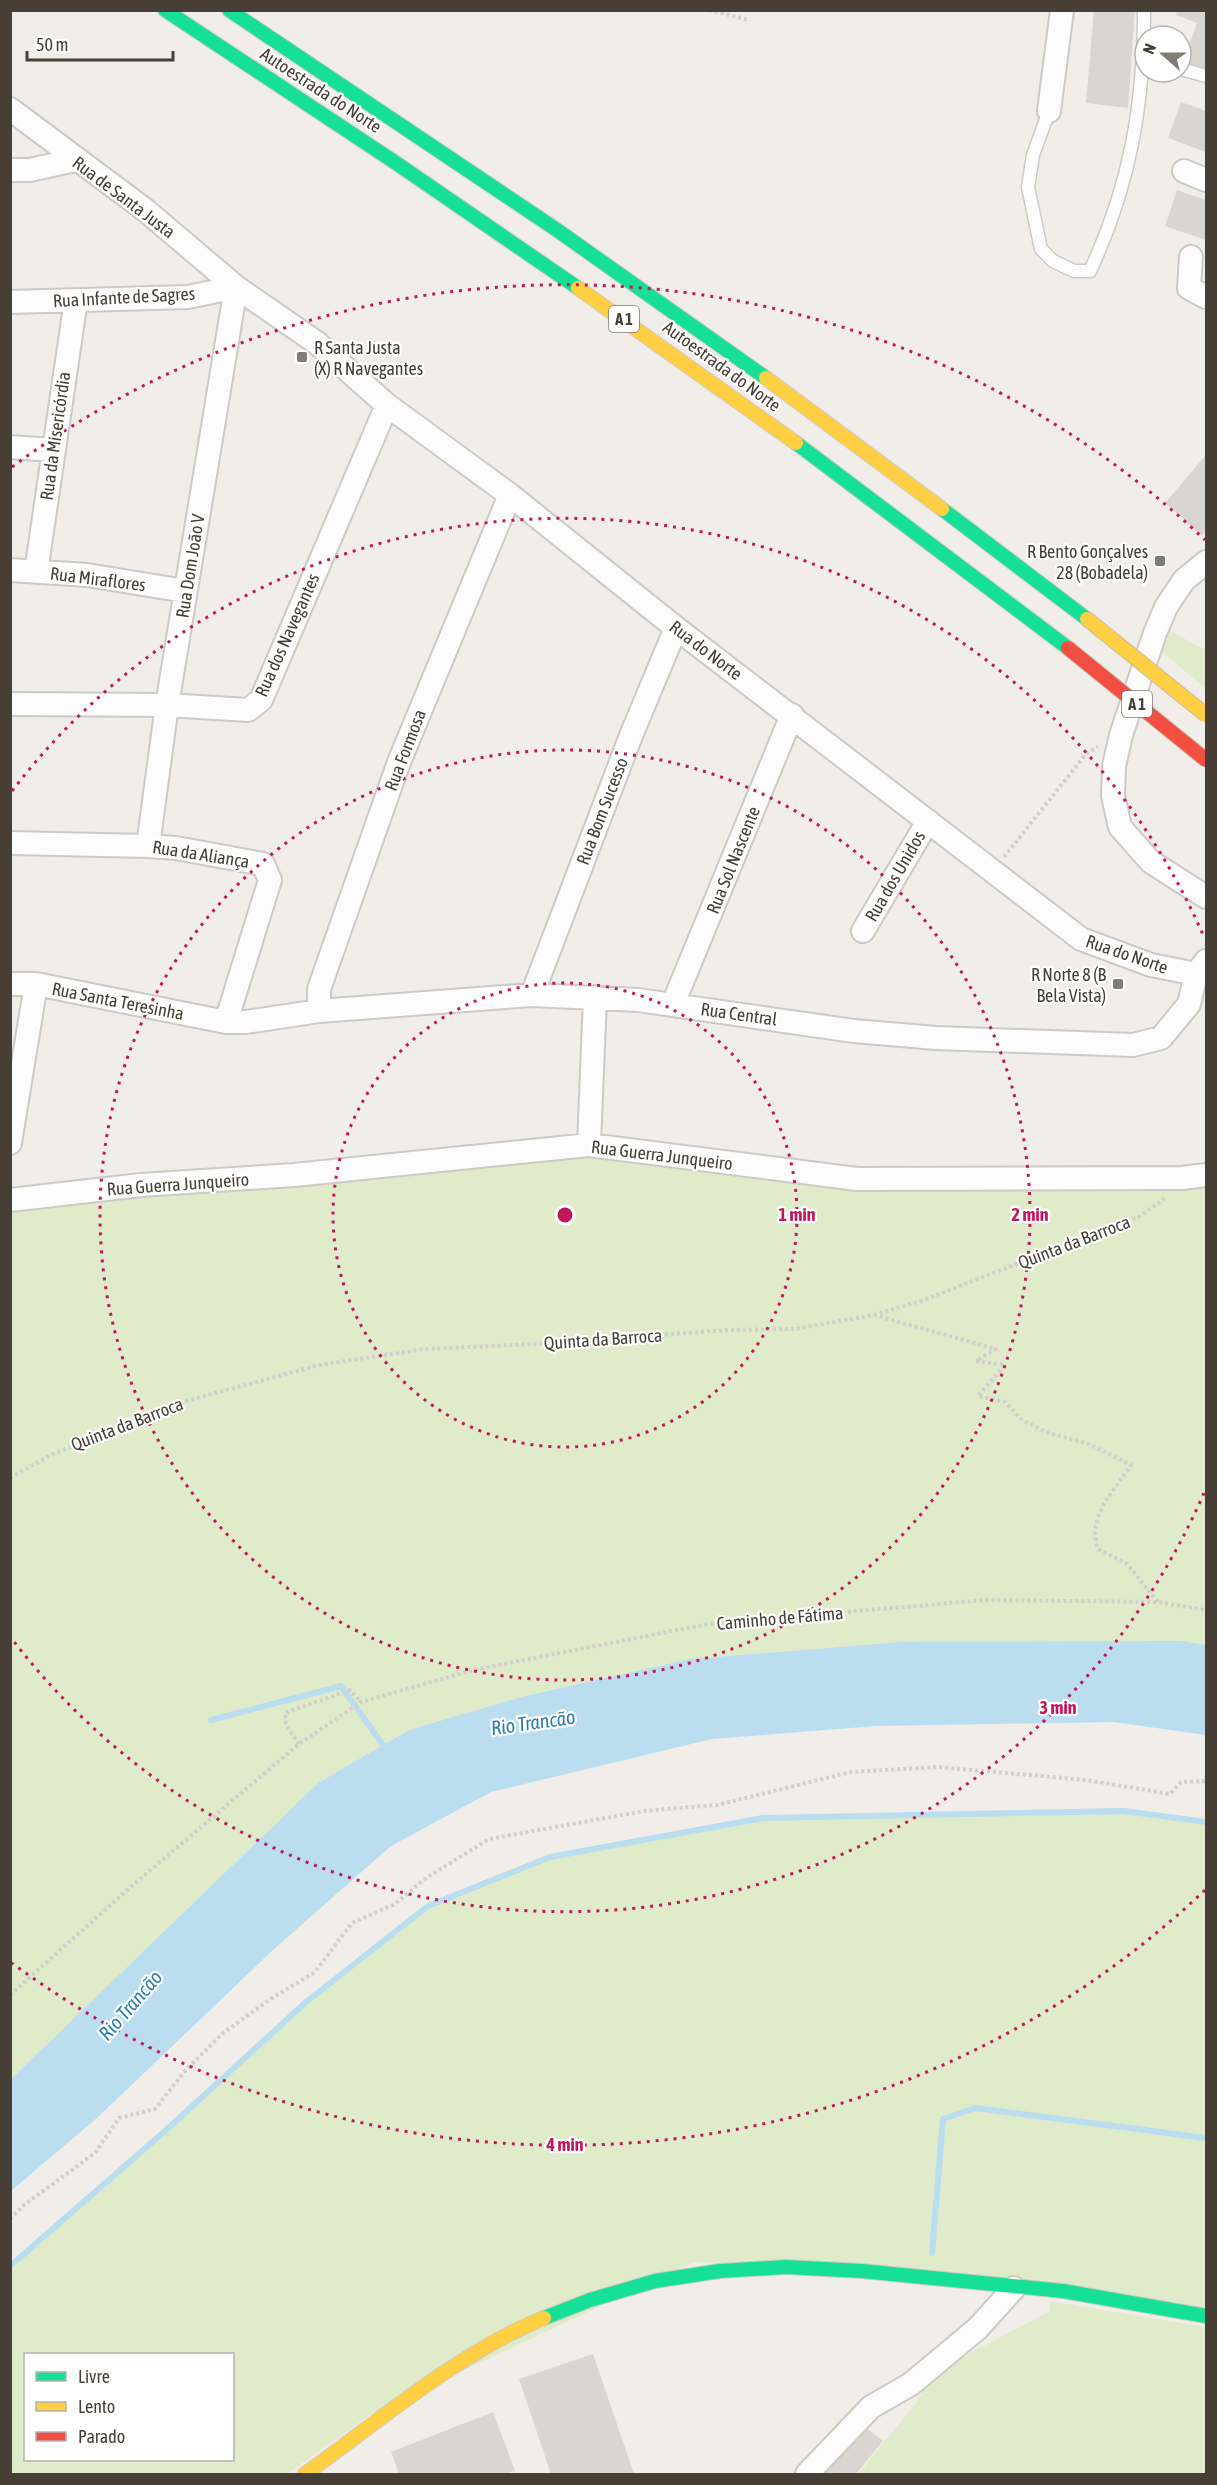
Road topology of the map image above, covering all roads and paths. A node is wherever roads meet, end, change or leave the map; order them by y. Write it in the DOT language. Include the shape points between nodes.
graph roads {
  1 [pos="165,10"];
  2 [pos="229,10"];
  3 [pos="709,10"];
  4 [pos="1062,10"];
  5 [pos="749,20"];
  6 [pos="1141,84"];
  7 [pos="10,109"];
  8 [pos="1049,111"];
  9 [pos="75,160"];
  10 [pos="10,170"];
  11 [pos="1184,171"];
  12 [pos="1206,180"];
  13 [pos="1191,257"];
  14 [pos="236,287"];
  15 [pos="1206,297"];
  16 [pos="76,300"];
  17 [pos="10,302"];
  18 [pos="387,405"];
  19 [pos="10,447"];
  20 [pos="53,450"];
  21 [pos="510,495"];
  22 [pos="1205,565"];
  23 [pos="10,570"];
  24 [pos="36,572"];
  25 [pos="185,591"];
  26 [pos="676,628"];
  27 [pos="10,704"];
  28 [pos="167,705"];
  29 [pos="792,715"];
  30 [pos="1206,715"];
  31 [pos="1086,754"];
  32 [pos="1206,760"];
  33 [pos="928,821"];
  34 [pos="10,843"];
  35 [pos="148,846"];
  36 [pos="992,871"];
  37 [pos="1206,897"];
  38 [pos="863,931"];
  39 [pos="1201,968"];
  40 [pos="10,984"];
  41 [pos="36,984"];
  42 [pos="532,995"];
  43 [pos="595,997"];
  44 [pos="673,1004"];
  45 [pos="319,1011"];
  46 [pos="226,1022"];
  47 [pos="11,1140"];
  48 [pos="589,1145"];
  49 [pos="1206,1175"];
  50 [pos="1182,1178"];
  51 [pos="10,1200"];
  52 [pos="874,1315"];
  53 [pos="10,1478"];
  54 [pos="1158,1602"];
  55 [pos="1206,1610"];
  56 [pos="361,1702"];
  57 [pos="299,1744"];
  58 [pos="1206,1781"];
  59 [pos="10,1995"];
  60 [pos="10,2219"];
  61 [pos="1014,2288"];
  62 [pos="1206,2316"];
  63 [pos="305,2475"];
  64 [pos="807,2475"];
  1 -- 32 [label="main road, Autoestrada do Norte / A 1, bridge" via="409,171 858,487"];
  2 -- 30 [label="main road, Autoestrada do Norte / A 1, bridge" via="664,305 877,458"];
  3 -- 5 [label="path"];
  4 -- 8 [label="street"];
  6 -- 8 [label="lane" via="1127,172 1090,271 1074,270 1053,261 1041,249 1028,187 1033,154"];
  7 -- 9 [label="street, Rua de Santa Justa"];
  9 -- 10 [label="street" via="30,170"];
  9 -- 14 [label="street, Rua de Santa Justa" via="144,209"];
  11 -- 12 [label="street"];
  13 -- 15 [label="street" via="1189,288"];
  14 -- 16 [label="street, Rua Infante de Sagres" via="188,297"];
  14 -- 18 [label="street, Rua do Norte" via="317,343"];
  14 -- 25 [label="street, Rua Dom João V"];
  16 -- 17 [label="street, Rua Infante de Sagres"];
  16 -- 20 [label="street, Rua da Misericórdia"];
  18 -- 21 [label="street, Rua do Norte"];
  18 -- 28 [label="street, Rua dos Navegantes" via="261,700 248,710"];
  19 -- 20 [label="street"];
  20 -- 24 [label="street, Rua da Misericórdia"];
  21 -- 26 [label="street, Rua do Norte"];
  21 -- 45 [label="street, Rua Formosa" via="399,762 319,989"];
  22 -- 37 [label="street" via="1184,580 1155,633 1121,735 1113,796 1120,827 1150,862"];
  23 -- 24 [label="street, Rua Miraflores"];
  24 -- 25 [label="street, Rua Miraflores" via="87,575"];
  25 -- 28 [label="street, Rua Dom João V"];
  26 -- 29 [label="street, Rua do Norte"];
  26 -- 42 [label="street, Rua Bom Sucesso"];
  27 -- 28 [label="street, Rua dos Navegantes"];
  28 -- 35 [label="street, Rua Dom João V"];
  29 -- 33 [label="street, Rua do Norte"];
  29 -- 44 [label="street, Rua Sol Nascente"];
  31 -- 36 [label="path"];
  33 -- 36 [label="street, Rua do Norte"];
  33 -- 38 [label="street, Rua dos Unidos"];
  34 -- 35 [label="street, Rua da Aliança"];
  35 -- 46 [label="street, Rua da Aliança" via="262,864 270,880"];
  36 -- 39 [label="street, Rua do Norte" via="1081,939 1151,965"];
  39 -- 44 [label="street, Rua Central" via="1189,1004 1161,1038 1133,1045 854,1031"];
  40 -- 41 [label="street, Rua Santa Teresinha"];
  41 -- 46 [label="street, Rua Santa Teresinha"];
  41 -- 47 [label="street"];
  42 -- 43 [label="street, Rua Central"];
  42 -- 45 [label="street, Rua Central"];
  43 -- 44 [label="street, Rua Central"];
  43 -- 48 [label="street"];
  45 -- 46 [label="street, Rua Central"];
  48 -- 50 [label="street, Rua Guerra Junqueiro" via="857,1179"];
  48 -- 51 [label="street, Rua Guerra Junqueiro"];
  49 -- 50 [label="street, Rua Guerra Junqueiro"];
  50 -- 52 [label="path, Quinta da Barroca" via="1175,1191 1140,1216 924,1300"];
  52 -- 53 [label="path, Quinta da Barroca" via="795,1329 425,1349 320,1365 175,1404 51,1455"];
  52 -- 54 [label="path" via="996,1348 976,1361 1005,1365 978,1396 1005,1402 1022,1420 1048,1433 1086,1443 1131,1465 1101,1506 1094,1537 1098,1548 1127,1564"];
  54 -- 55 [label="path, Caminho de Fátima"];
  54 -- 56 [label="path, Caminho de Fátima" via="985,1600 708,1624 473,1670"];
  56 -- 57 [label="path, Caminho de Fátima"];
  56 -- 57 [label="path" via="350,1690 285,1713 286,1725"];
  57 -- 59 [label="path, Caminho de Fátima"];
  58 -- 60 [label="path" via="1181,1782 1170,1794 1086,1780 938,1767 850,1772 717,1805 644,1811 489,1839 426,1878 395,1904 352,1923 315,1972 222,2034 184,2072 155,2109 119,2118 94,2153"];
  61 -- 62 [label="main road" via="1100,2296"];
  61 -- 63 [label="main road" via="786,2267 720,2271 655,2282 590,2300 528,2325 453,2368"];
  61 -- 64 [label="street" via="978,2328 920,2377 871,2407"];
}
